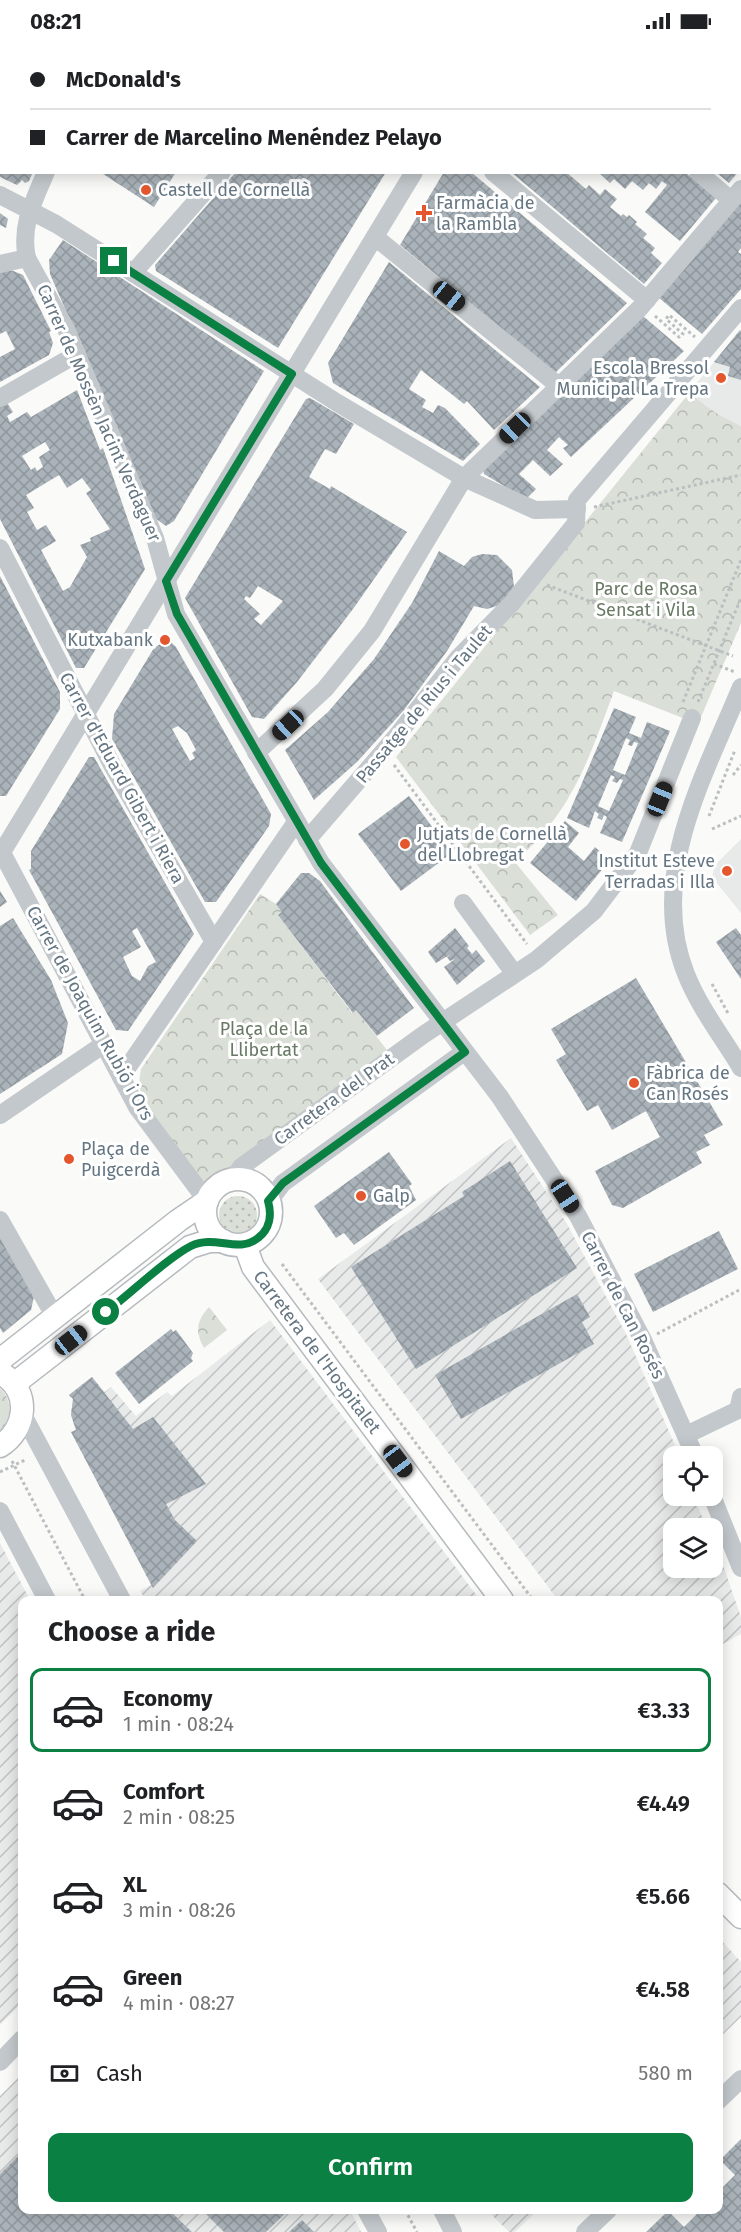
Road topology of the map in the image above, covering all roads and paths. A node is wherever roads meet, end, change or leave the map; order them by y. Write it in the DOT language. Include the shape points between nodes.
graph roads {
  1 [pos="45,174"];
  2 [pos="220,174"];
  3 [pos="413,174"];
  4 [pos="495,174"];
  5 [pos="701,174"];
  6 [pos="0,195"];
  7 [pos="736,195"];
  8 [pos="30,210"];
  9 [pos="375,237"];
  10 [pos="27,258"];
  11 [pos="0,264"];
  12 [pos="133,273"];
  13 [pos="645,303"];
  14 [pos="741,308"];
  15 [pos="708,348"];
  16 [pos="77,354"];
  17 [pos="292,374"];
  18 [pos="559,386"];
  19 [pos="0,398"];
  20 [pos="741,474"];
  21 [pos="464,478"];
  22 [pos="577,509"];
  23 [pos="0,548"];
  24 [pos="741,560"];
  25 [pos="531,579"];
  26 [pos="166,581"];
  27 [pos="741,598"];
  28 [pos="706,646"];
  29 [pos="719,651"];
  30 [pos="733,656"];
  31 [pos="714,664"];
  32 [pos="727,670"];
  33 [pos="741,687"];
  34 [pos="86,713"];
  35 [pos="686,714"];
  36 [pos="737,745"];
  37 [pos="384,752"];
  38 [pos="256,753"];
  39 [pos="741,765"];
  40 [pos="733,775"];
  41 [pos="741,816"];
  42 [pos="296,822"];
  43 [pos="706,823"];
  44 [pos="712,828"];
  45 [pos="307,840"];
  46 [pos="1,850"];
  47 [pos="463,903"];
  48 [pos="214,942"];
  49 [pos="527,944"];
  50 [pos="514,973"];
  51 [pos="711,982"];
  52 [pos="731,1017"];
  53 [pos="442,1024"];
  54 [pos="104,1044"];
  55 [pos="465,1052"];
  56 [pos="741,1068"];
  57 [pos="121,1077"];
  58 [pos="0,1115"];
  59 [pos="232,1181"];
  60 [pos="207,1201"];
  61 [pos="268,1201"];
  62 [pos="0,1220"];
  63 [pos="223,1241"];
  64 [pos="245,1245"];
  65 [pos="282,1264"];
  66 [pos="741,1289"];
  67 [pos="55,1317"];
  68 [pos="655,1335"];
  69 [pos="0,1360"];
  70 [pos="7,1378"];
  71 [pos="741,1398"];
  72 [pos="22,1413"];
  73 [pos="686,1435"];
  74 [pos="691,1446"];
  75 [pos="4,1450"];
  76 [pos="29,1458"];
  77 [pos="14,1465"];
  78 [pos="0,1472"];
  79 [pos="716,1506"];
  80 [pos="0,1511"];
  81 [pos="741,1568"];
  82 [pos="45,1596"];
  83 [pos="83,1596"];
  84 [pos="120,1596"];
  85 [pos="499,1596"];
  86 [pos="529,1596"];
  87 [pos="723,1899"];
  88 [pos="741,1917"];
  89 [pos="18,2043"];
  90 [pos="0,2062"];
  91 [pos="741,2079"];
  92 [pos="723,2096"];
  93 [pos="368,2214"];
  94 [pos="407,2214"];
  95 [pos="444,2214"];
  96 [pos="604,2214"];
  97 [pos="378,2232"];
  98 [pos="417,2232"];
  99 [pos="453,2232"];
  100 [pos="585,2232"];
  1 -- 8 [label="street, Carrer de Mossèn Jacint Verdaguer"];
  2 -- 12 [label="street"];
  3 -- 9 [label="street"];
  4 -- 13 [label="street"];
  5 -- 7 [label="street"];
  6 -- 8 [label="street"];
  7 -- 13 [label="street"];
  8 -- 10 [label="street, Carrer de Mossèn Jacint Verdaguer" via="24,236"];
  8 -- 12 [label="street"];
  9 -- 17 [label="street"];
  9 -- 18 [label="street"];
  10 -- 11 [label="street"];
  10 -- 16 [label="street, Carrer de Mossèn Jacint Verdaguer"];
  12 -- 17 [label="street"];
  13 -- 15 [label="path" via="680,338 683,334 666,319 669,315"];
  13 -- 18 [label="street"];
  14 -- 15 [label="street, Passatge de Rius i Taulet"];
  15 -- 22 [label="street, Passatge de Rius i Taulet" via="578,500"];
  16 -- 19 [label="street"];
  16 -- 26 [label="street, Carrer de Mossèn Jacint Verdaguer" via="155,538"];
  17 -- 21 [label="street"];
  17 -- 26 [label="street"];
  18 -- 21 [label="street"];
  20 -- 22 [label="path"];
  21 -- 22 [label="street" via="535,510"];
  21 -- 38 [label="street" via="366,640 326,689"];
  22 -- 25 [label="street, Passatge de Rius i Taulet" via="576,523"];
  23 -- 34 [label="street, Carrer d'Eduard Gibert i Riera"];
  24 -- 28 [label="path"];
  25 -- 28 [label="path"];
  25 -- 37 [label="street, Passatge de Rius i Taulet" via="458,658"];
  26 -- 34 [label="street"];
  26 -- 38 [label="street, Carrer de Mossèn Jacint Verdaguer" via="177,614"];
  27 -- 29 [label="path"];
  28 -- 29 [label="path"];
  28 -- 35 [label="path"];
  29 -- 30 [label="path"];
  29 -- 31 [label="path"];
  31 -- 32 [label="path"];
  31 -- 35 [label="path"];
  33 -- 56 [label="street" via="685,828 675,864 672,899 675,937 686,974"];
  34 -- 46 [label="street"];
  34 -- 48 [label="street, Carrer d'Eduard Gibert i Riera"];
  35 -- 50 [label="street, Carretera del Prat" via="646,835 626,871 576,928"];
  36 -- 43 [label="path"];
  37 -- 45 [label="street, Passatge de Rius i Taulet"];
  37 -- 49 [label="path"];
  38 -- 42 [label="street, Carrer de Mossèn Jacint Verdaguer"];
  39 -- 40 [label="path"];
  41 -- 44 [label="path"];
  42 -- 45 [label="street, Carrer de Mossèn Jacint Verdaguer"];
  42 -- 48 [label="street"];
  45 -- 53 [label="street, Carrer de Can Rosés"];
  46 -- 54 [label="street, Carrer de Joaquim Rubió i Ors"];
  47 -- 50 [label="street"];
  48 -- 57 [label="street"];
  50 -- 53 [label="street, Carretera del Prat"];
  51 -- 52 [label="path"];
  53 -- 55 [label="street, Carrer de Can Rosés"];
  53 -- 59 [label="street, Carretera del Prat" via="241,1167"];
  54 -- 57 [label="street, Carrer de Joaquim Rubió i Ors"];
  54 -- 58 [label="street"];
  55 -- 61 [label="street" via="283,1183"];
  55 -- 73 [label="street, Carrer de Can Rosés" via="500,1097 578,1216 643,1340"];
  57 -- 60 [label="street, Carrer de Joaquim Rubió i Ors" via="137,1107"];
  59 -- 60 [label="main road" via="216,1189"];
  59 -- 61 [label="main road" via="241,1179 257,1185"];
  60 -- 63 [label="main road" via="207,1223"];
  60 -- 67 [label="main road"];
  61 -- 64 [label="main road" via="271,1210 266,1230"];
  62 -- 67 [label="street"];
  63 -- 64 [label="main road"];
  63 -- 70 [label="main road" via="190,1247"];
  64 -- 85 [label="main road, Carretera de l'Hospitalet" via="253,1267"];
  65 -- 86 [label="path, Carretera de l'Hospitalet"];
  66 -- 68 [label="path"];
  67 -- 69 [label="main road"];
  70 -- 72 [label="main road" via="19,1393"];
  71 -- 73 [label="street" via="738,1410"];
  72 -- 75 [label="main road"];
  72 -- 84 [label="street"];
  73 -- 74 [label="street, Carrer de Can Rosés"];
  75 -- 77 [label="path"];
  76 -- 77 [label="path"];
  77 -- 78 [label="path"];
  77 -- 83 [label="path"];
  79 -- 81 [label="street"];
  80 -- 82 [label="street"];
  87 -- 88 [label="main road"];
  89 -- 90 [label="street"];
  91 -- 92 [label="street"];
  93 -- 97 [label="street"];
  94 -- 98 [label="path"];
  95 -- 99 [label="street"];
  96 -- 100 [label="street"];
}
